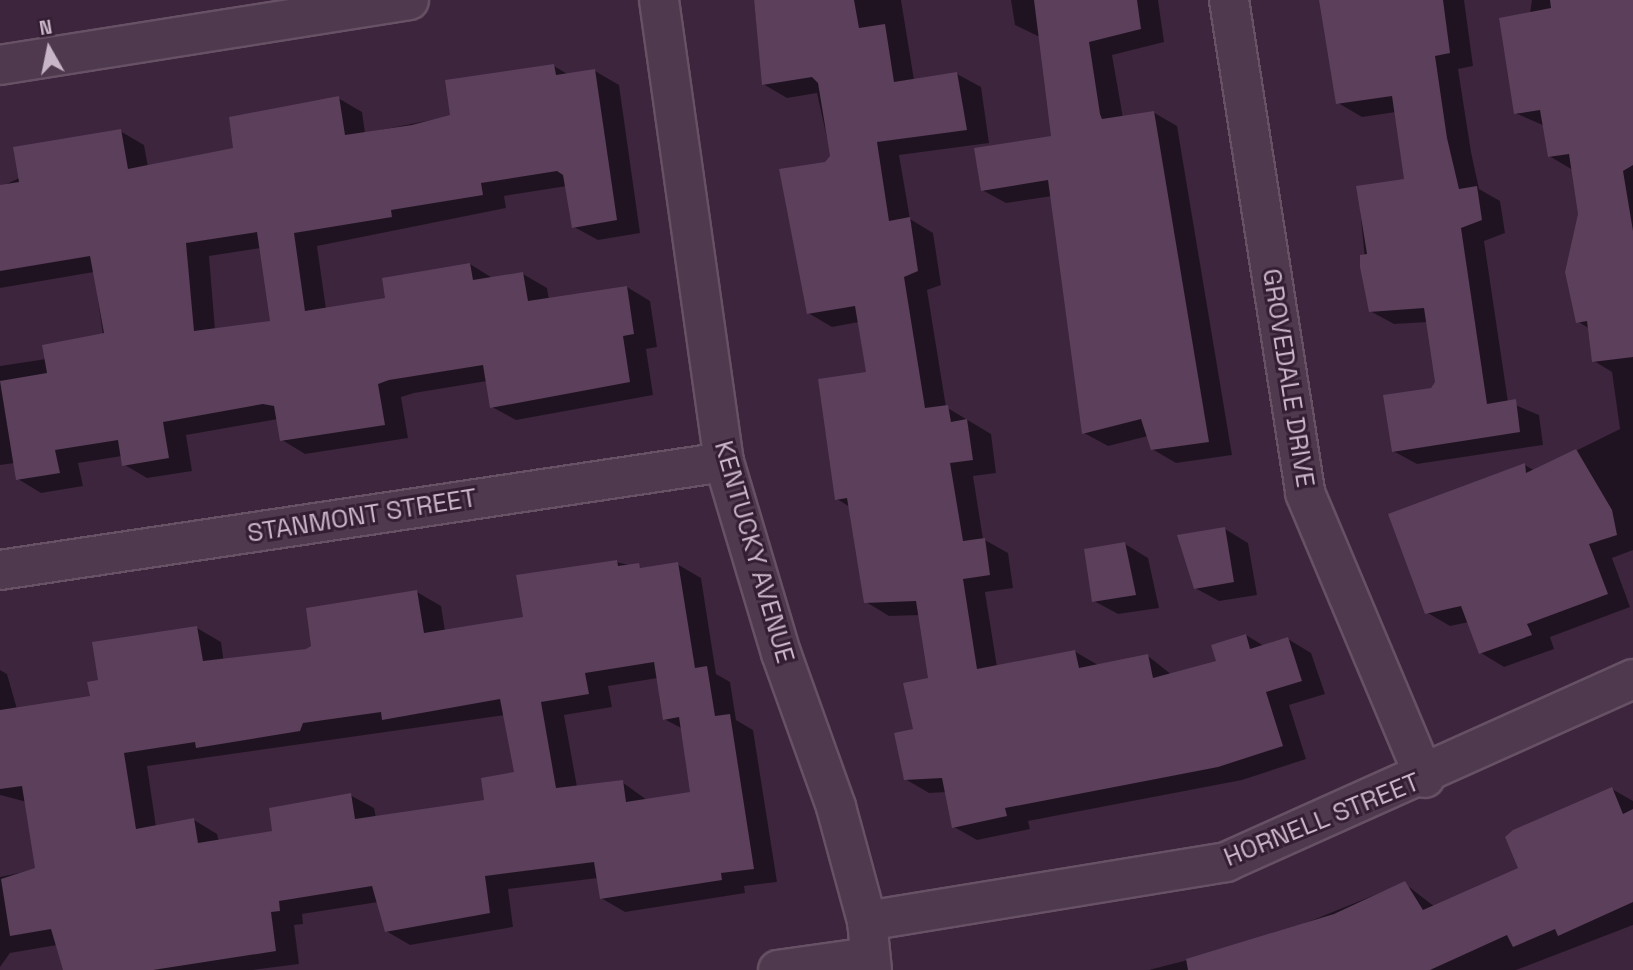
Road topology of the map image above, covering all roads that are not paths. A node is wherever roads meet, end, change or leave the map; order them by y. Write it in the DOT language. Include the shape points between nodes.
graph roads {
  1 [pos="409,0"];
  2 [pos="659,0"];
  3 [pos="1230,0"];
  4 [pos="0,65"];
  5 [pos="724,462"];
  6 [pos="0,570"];
  7 [pos="1633,679"];
  8 [pos="1425,778"];
  9 [pos="870,949"];
  10 [pos="778,970"];
  1 -- 4 [label="street"];
  2 -- 5 [label="street, KENTUCKY AVENUE"];
  3 -- 8 [label="street, GROVEDALE DRIVE" via="1305,493"];
  5 -- 6 [label="street, STANMONT STREET"];
  5 -- 9 [label="street, KENTUCKY AVENUE"];
  7 -- 8 [label="street, HORNELL STREET"];
  8 -- 9 [label="street, HORNELL STREET" via="1226,862"];
  9 -- 10 [label="street, HORNELL STREET"];
}
